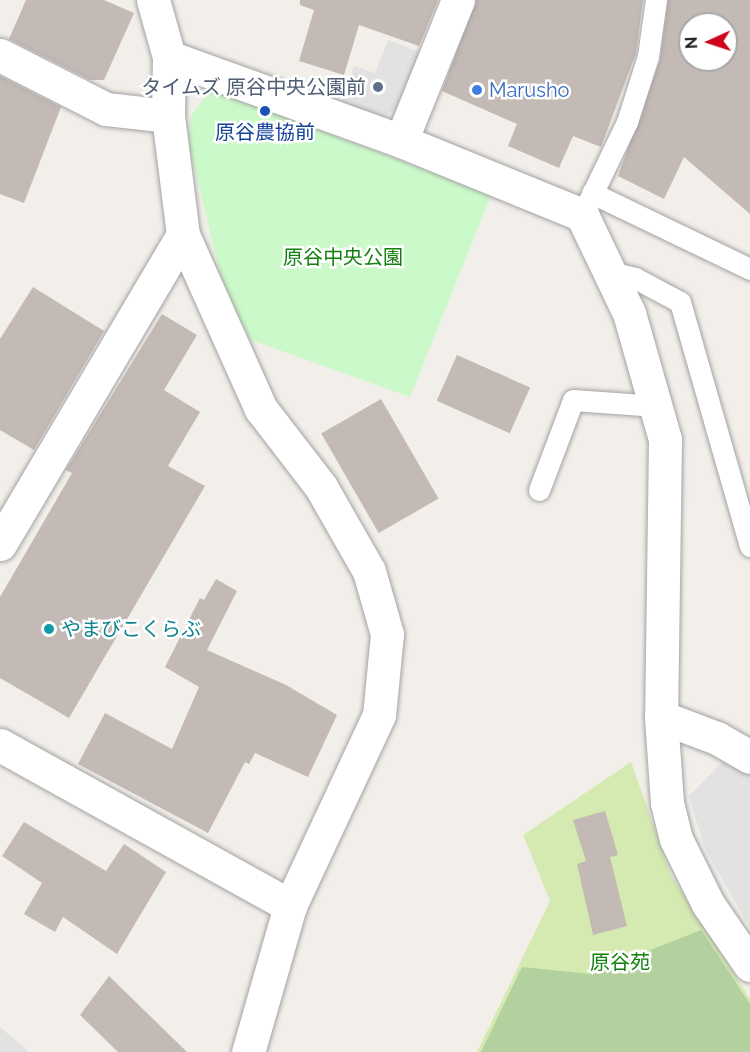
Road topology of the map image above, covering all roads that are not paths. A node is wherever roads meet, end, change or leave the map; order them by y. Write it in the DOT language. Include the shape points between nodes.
graph roads {
  1 [pos="153,0"];
  2 [pos="458,0"];
  3 [pos="656,0"];
  4 [pos="0,55"];
  5 [pos="169,57"];
  6 [pos="168,116"];
  7 [pos="401,141"];
  8 [pos="587,204"];
  9 [pos="183,234"];
  10 [pos="750,269"];
  11 [pos="614,273"];
  12 [pos="657,406"];
  13 [pos="539,490"];
  14 [pos="0,544"];
  15 [pos="750,546"];
  16 [pos="661,717"];
  17 [pos="0,744"];
  18 [pos="750,758"];
  19 [pos="290,906"];
  20 [pos="750,965"];
  21 [pos="248,1052"];
  1 -- 5 [label="street"];
  2 -- 7 [label="street"];
  3 -- 8 [label="lane" via="648,56 627,122"];
  4 -- 6 [label="street" via="106,109"];
  5 -- 6 [label="street"];
  5 -- 7 [label="street"];
  6 -- 9 [label="street"];
  7 -- 8 [label="street"];
  8 -- 10 [label="lane"];
  8 -- 11 [label="street"];
  9 -- 14 [label="street"];
  9 -- 19 [label="street" via="261,409 321,487 369,571 387,634 379,715"];
  11 -- 12 [label="street"];
  11 -- 15 [label="lane" via="635,278 680,302"];
  12 -- 13 [label="lane" via="573,400"];
  12 -- 16 [label="street" via="665,440 667,525"];
  16 -- 18 [label="street" via="717,738"];
  16 -- 20 [label="street" via="667,803 676,839 708,904"];
  17 -- 19 [label="street"];
  19 -- 21 [label="street"];
}
